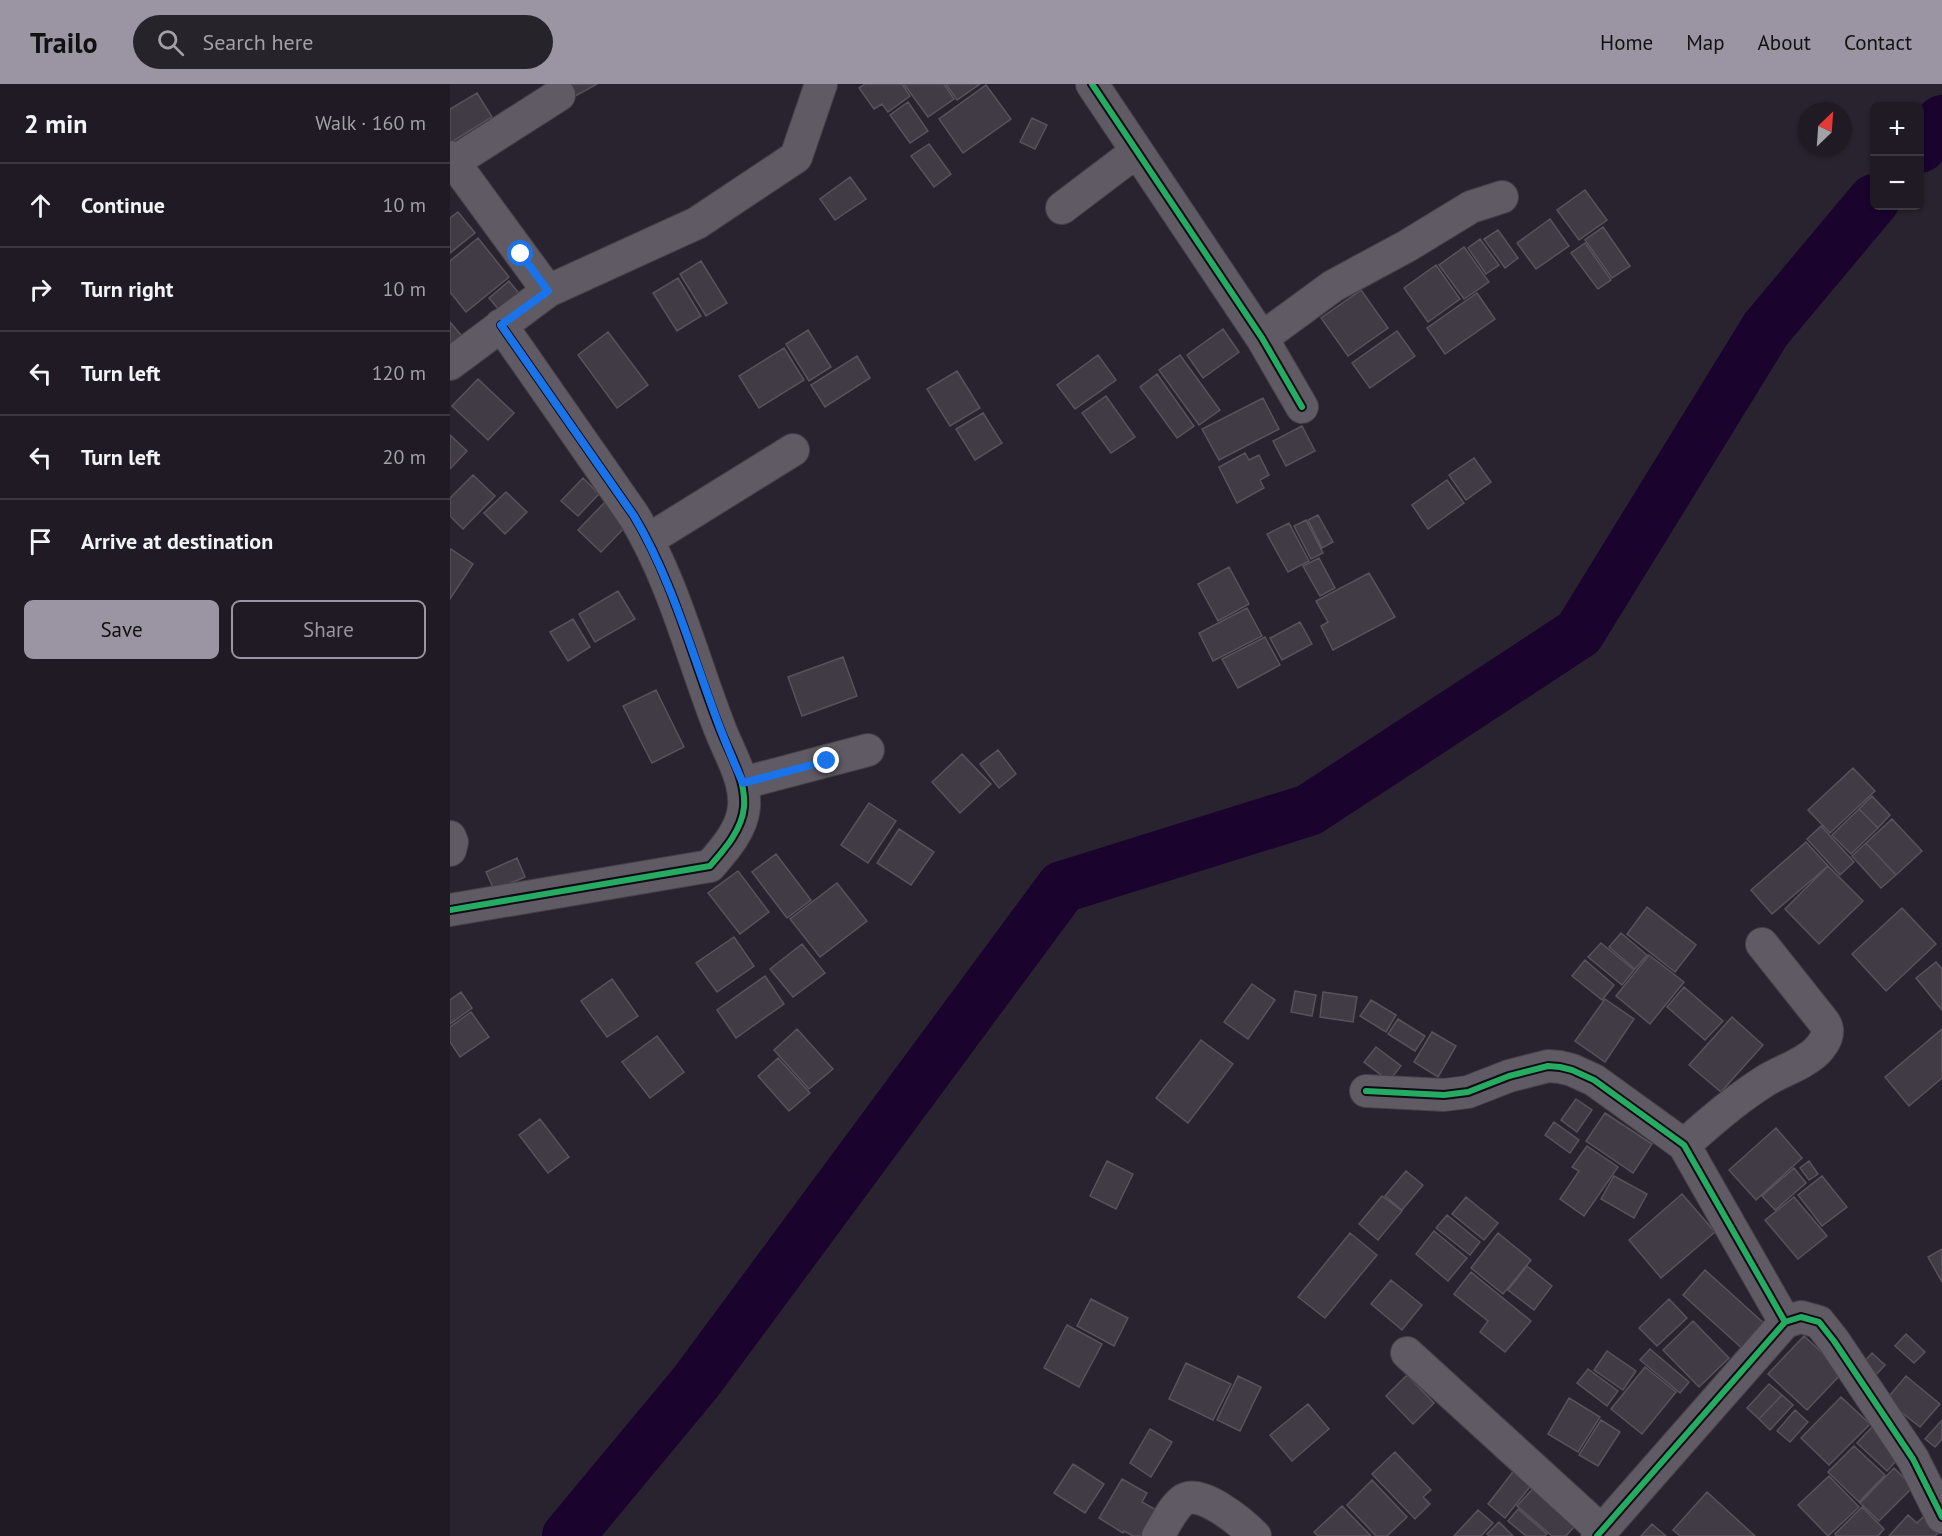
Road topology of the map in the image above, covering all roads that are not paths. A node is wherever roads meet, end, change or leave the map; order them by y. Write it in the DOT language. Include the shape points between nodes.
graph roads {
  1 [pos="820,84"];
  2 [pos="1092,84"];
  3 [pos="559,95"];
  4 [pos="1136,152"];
  5 [pos="452,159"];
  6 [pos="1502,197"];
  7 [pos="1062,208"];
  8 [pos="548,291"];
  9 [pos="501,325"];
  10 [pos="1262,338"];
  11 [pos="450,364"];
  12 [pos="1302,407"];
  13 [pos="793,450"];
  14 [pos="648,540"];
  15 [pos="868,750"];
  16 [pos="743,783"];
  17 [pos="450,837"];
  18 [pos="450,850"];
  19 [pos="450,910"];
  20 [pos="1762,944"];
  21 [pos="1366,1090"];
  22 [pos="1684,1145"];
  23 [pos="1785,1322"];
  24 [pos="1407,1353"];
  25 [pos="1942,1517"];
  26 [pos="1600,1533"];
  27 [pos="1158,1536"];
  28 [pos="1255,1536"];
  1 -- 8 [label="street" via="796,157 697,223"];
  2 -- 4 [label="street"];
  3 -- 5 [label="street"];
  4 -- 7 [label="street"];
  4 -- 10 [label="street"];
  5 -- 8 [label="street"];
  6 -- 10 [label="street" via="1471,207 1333,286"];
  8 -- 9 [label="street"];
  9 -- 11 [label="street"];
  9 -- 14 [label="street"];
  10 -- 12 [label="street"];
  13 -- 14 [label="street"];
  14 -- 16 [label="street"];
  15 -- 16 [label="street"];
  16 -- 19 [label="street" via="744,809 731,841 710,866"];
  17 -- 18 [label="street"];
  20 -- 22 [label="street" via="1824,1022 1827,1037 1815,1053 1729,1105"];
  21 -- 22 [label="street" via="1444,1095 1468,1092 1527,1071 1560,1066 1594,1080"];
  22 -- 23 [label="street"];
  23 -- 25 [label="street" via="1801,1317 1819,1322 1913,1459"];
  23 -- 26 [label="street"];
  24 -- 26 [label="street"];
  27 -- 28 [label="street" via="1182,1501 1192,1498 1227,1513"];
}
